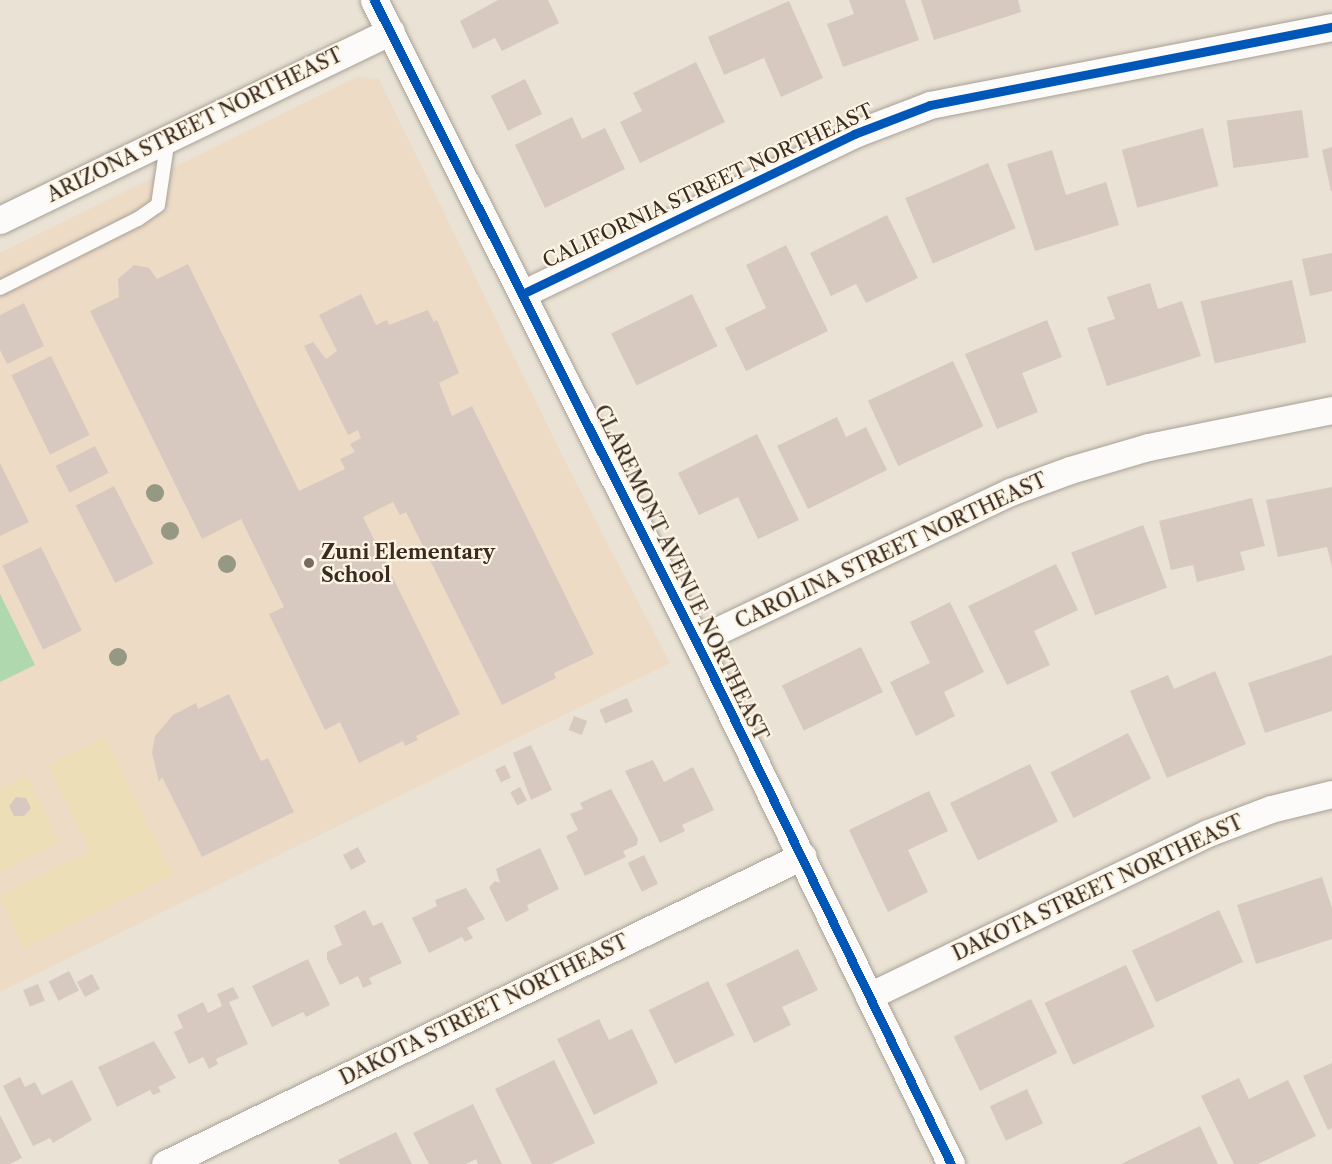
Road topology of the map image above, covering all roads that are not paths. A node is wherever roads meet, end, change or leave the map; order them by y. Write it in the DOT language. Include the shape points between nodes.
graph roads {
  1 [pos="374,0"];
  2 [pos="1332,27"];
  3 [pos="391,31"];
  4 [pos="168,138"];
  5 [pos="0,220"];
  6 [pos="0,288"];
  7 [pos="522,294"];
  8 [pos="1332,410"];
  9 [pos="696,641"];
  10 [pos="1332,794"];
  11 [pos="802,856"];
  12 [pos="869,996"];
  13 [pos="165,1164"];
  14 [pos="951,1164"];
  1 -- 3 [label="street, CLAREMONT AVENUE NORTHEAST"];
  2 -- 7 [label="street, CALIFORNIA STREET NORTHEAST" via="930,105 854,134"];
  3 -- 4 [label="street, ARIZONA STREET NORTHEAST"];
  3 -- 7 [label="street, CLAREMONT AVENUE NORTHEAST"];
  4 -- 5 [label="street, ARIZONA STREET NORTHEAST"];
  4 -- 6 [label="lane" via="158,205 138,219"];
  7 -- 9 [label="street, CLAREMONT AVENUE NORTHEAST"];
  8 -- 9 [label="street, CAROLINA STREET NORTHEAST" via="1148,447 1070,470 1010,492"];
  9 -- 11 [label="street, CLAREMONT AVENUE NORTHEAST"];
  10 -- 12 [label="street, DAKOTA STREET NORTHEAST" via="1271,809 1208,833"];
  11 -- 12 [label="street, CLAREMONT AVENUE NORTHEAST"];
  11 -- 13 [label="street, DAKOTA STREET NORTHEAST"];
  12 -- 14 [label="street, CLAREMONT AVENUE NORTHEAST"];
}
